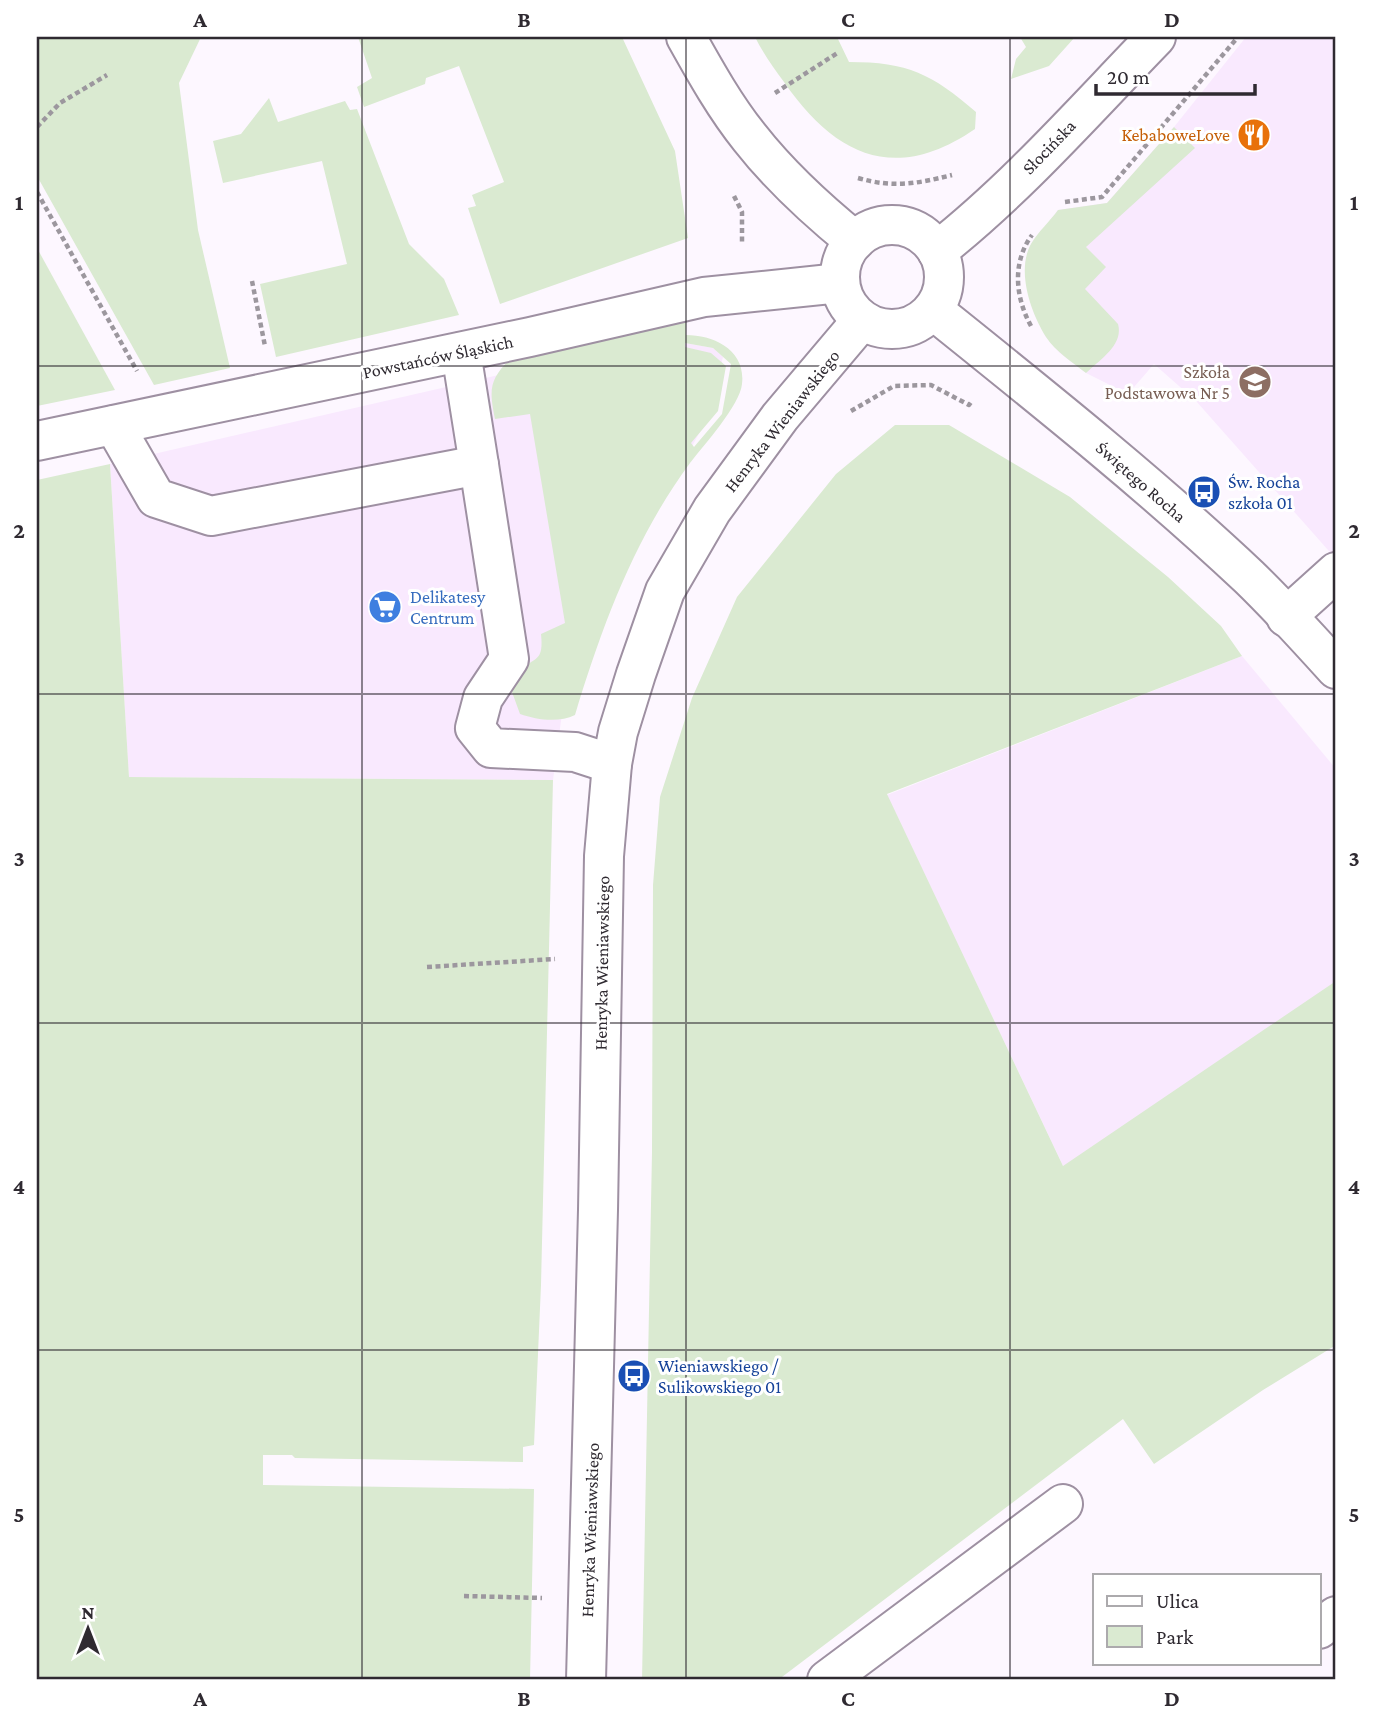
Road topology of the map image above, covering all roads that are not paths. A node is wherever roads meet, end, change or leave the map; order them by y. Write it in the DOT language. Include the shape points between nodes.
graph roads {
  1 [pos="686,37"];
  2 [pos="1156,37"];
  3 [pos="855,241"];
  4 [pos="937,251"];
  5 [pos="840,283"];
  6 [pos="933,310"];
  7 [pos="862,320"];
  8 [pos="461,352"];
  9 [pos="114,425"];
  10 [pos="37,441"];
  11 [pos="479,465"];
  12 [pos="1336,572"];
  13 [pos="1286,617"];
  14 [pos="1336,669"];
  15 [pos="612,764"];
  16 [pos="1063,1504"];
  17 [pos="1336,1616"];
  18 [pos="1320,1628"];
  19 [pos="586,1680"];
  20 [pos="827,1680"];
  1 -- 3 [label="street" via="750,139 821,214"];
  2 -- 4 [label="street, Słocińska" via="1015,183"];
  3 -- 4 [label="street" via="883,226 898,225 920,234"];
  3 -- 5 [label="street" via="843,260"];
  4 -- 6 [label="street" via="944,281"];
  5 -- 7 [label="street" via="844,297"];
  5 -- 8 [label="street, Powstańców Śląskich" via="704,297"];
  6 -- 7 [label="street" via="899,328"];
  6 -- 13 [label="street, Świętego Rocha" via="1178,514"];
  7 -- 15 [label="street, Henryka Wieniawskiego" via="780,417 712,510 665,591 618,732"];
  8 -- 9 [label="street, Powstańców Śląskich"];
  8 -- 11 [label="street"];
  9 -- 10 [label="street, Powstańców Śląskich"];
  9 -- 11 [label="street" via="156,498 212,516"];
  11 -- 15 [label="street" via="509,659 483,698 475,728 491,748 575,752"];
  12 -- 13 [label="street"];
  13 -- 14 [label="street, Świętego Rocha"];
  15 -- 19 [label="street, Henryka Wieniawskiego" via="604,856"];
  16 -- 20 [label="street"];
  17 -- 18 [label="street"];
}
